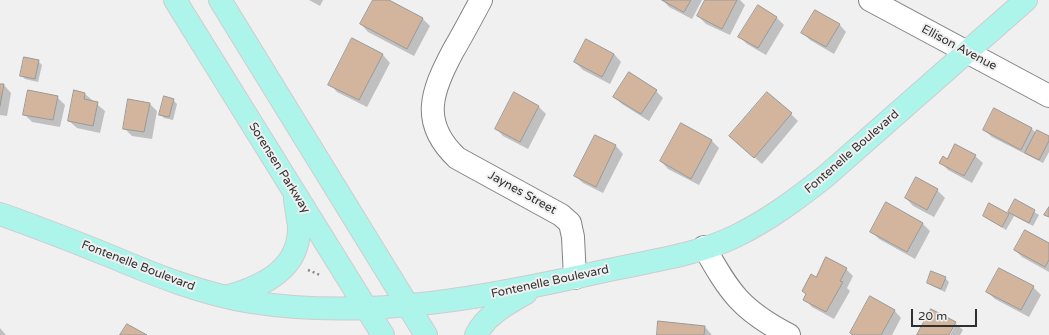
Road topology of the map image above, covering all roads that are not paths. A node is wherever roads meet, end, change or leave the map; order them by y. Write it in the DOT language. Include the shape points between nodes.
graph roads {
  1 [pos="175,0"];
  2 [pos="220,0"];
  3 [pos="481,0"];
  4 [pos="870,0"];
  5 [pos="1026,0"];
  6 [pos="967,52"];
  7 [pos="1049,96"];
  8 [pos="294,192"];
  9 [pos="0,214"];
  10 [pos="704,247"];
  11 [pos="574,278"];
  12 [pos="540,285"];
  13 [pos="227,296"];
  14 [pos="408,306"];
  15 [pos="366,308"];
  16 [pos="775,332"];
  17 [pos="383,335"];
  18 [pos="426,335"];
  19 [pos="476,335"];
  1 -- 8 [label="main road, Sorensen Parkway"];
  2 -- 14 [label="main road"];
  3 -- 11 [label="street, Jaynes Street" via="436,86 432,112 435,128 446,147 457,158 561,215 570,224 573,237"];
  4 -- 6 [label="street, Ellison Avenue"];
  5 -- 6 [label="main road, Fontenelle Boulevard"];
  6 -- 7 [label="street, Ellison Avenue"];
  6 -- 10 [label="main road, Fontenelle Boulevard" via="793,202 734,237"];
  8 -- 13 [label="main road" via="299,227 293,254 282,270 268,281 254,289"];
  8 -- 15 [label="main road, Sorensen Parkway"];
  9 -- 13 [label="main road, Fontenelle Boulevard" via="168,280"];
  10 -- 11 [label="main road, Fontenelle Boulevard"];
  10 -- 16 [label="street" via="739,302"];
  11 -- 12 [label="main road, Fontenelle Boulevard"];
  12 -- 14 [label="main road, Fontenelle Boulevard" via="498,294"];
  12 -- 19 [label="main road" via="493,314 479,328"];
  13 -- 15 [label="main road, Fontenelle Boulevard" via="250,302 316,308"];
  14 -- 15 [label="main road, Fontenelle Boulevard"];
  14 -- 18 [label="main road"];
  15 -- 17 [label="main road, Sorensen Parkway"];
}
